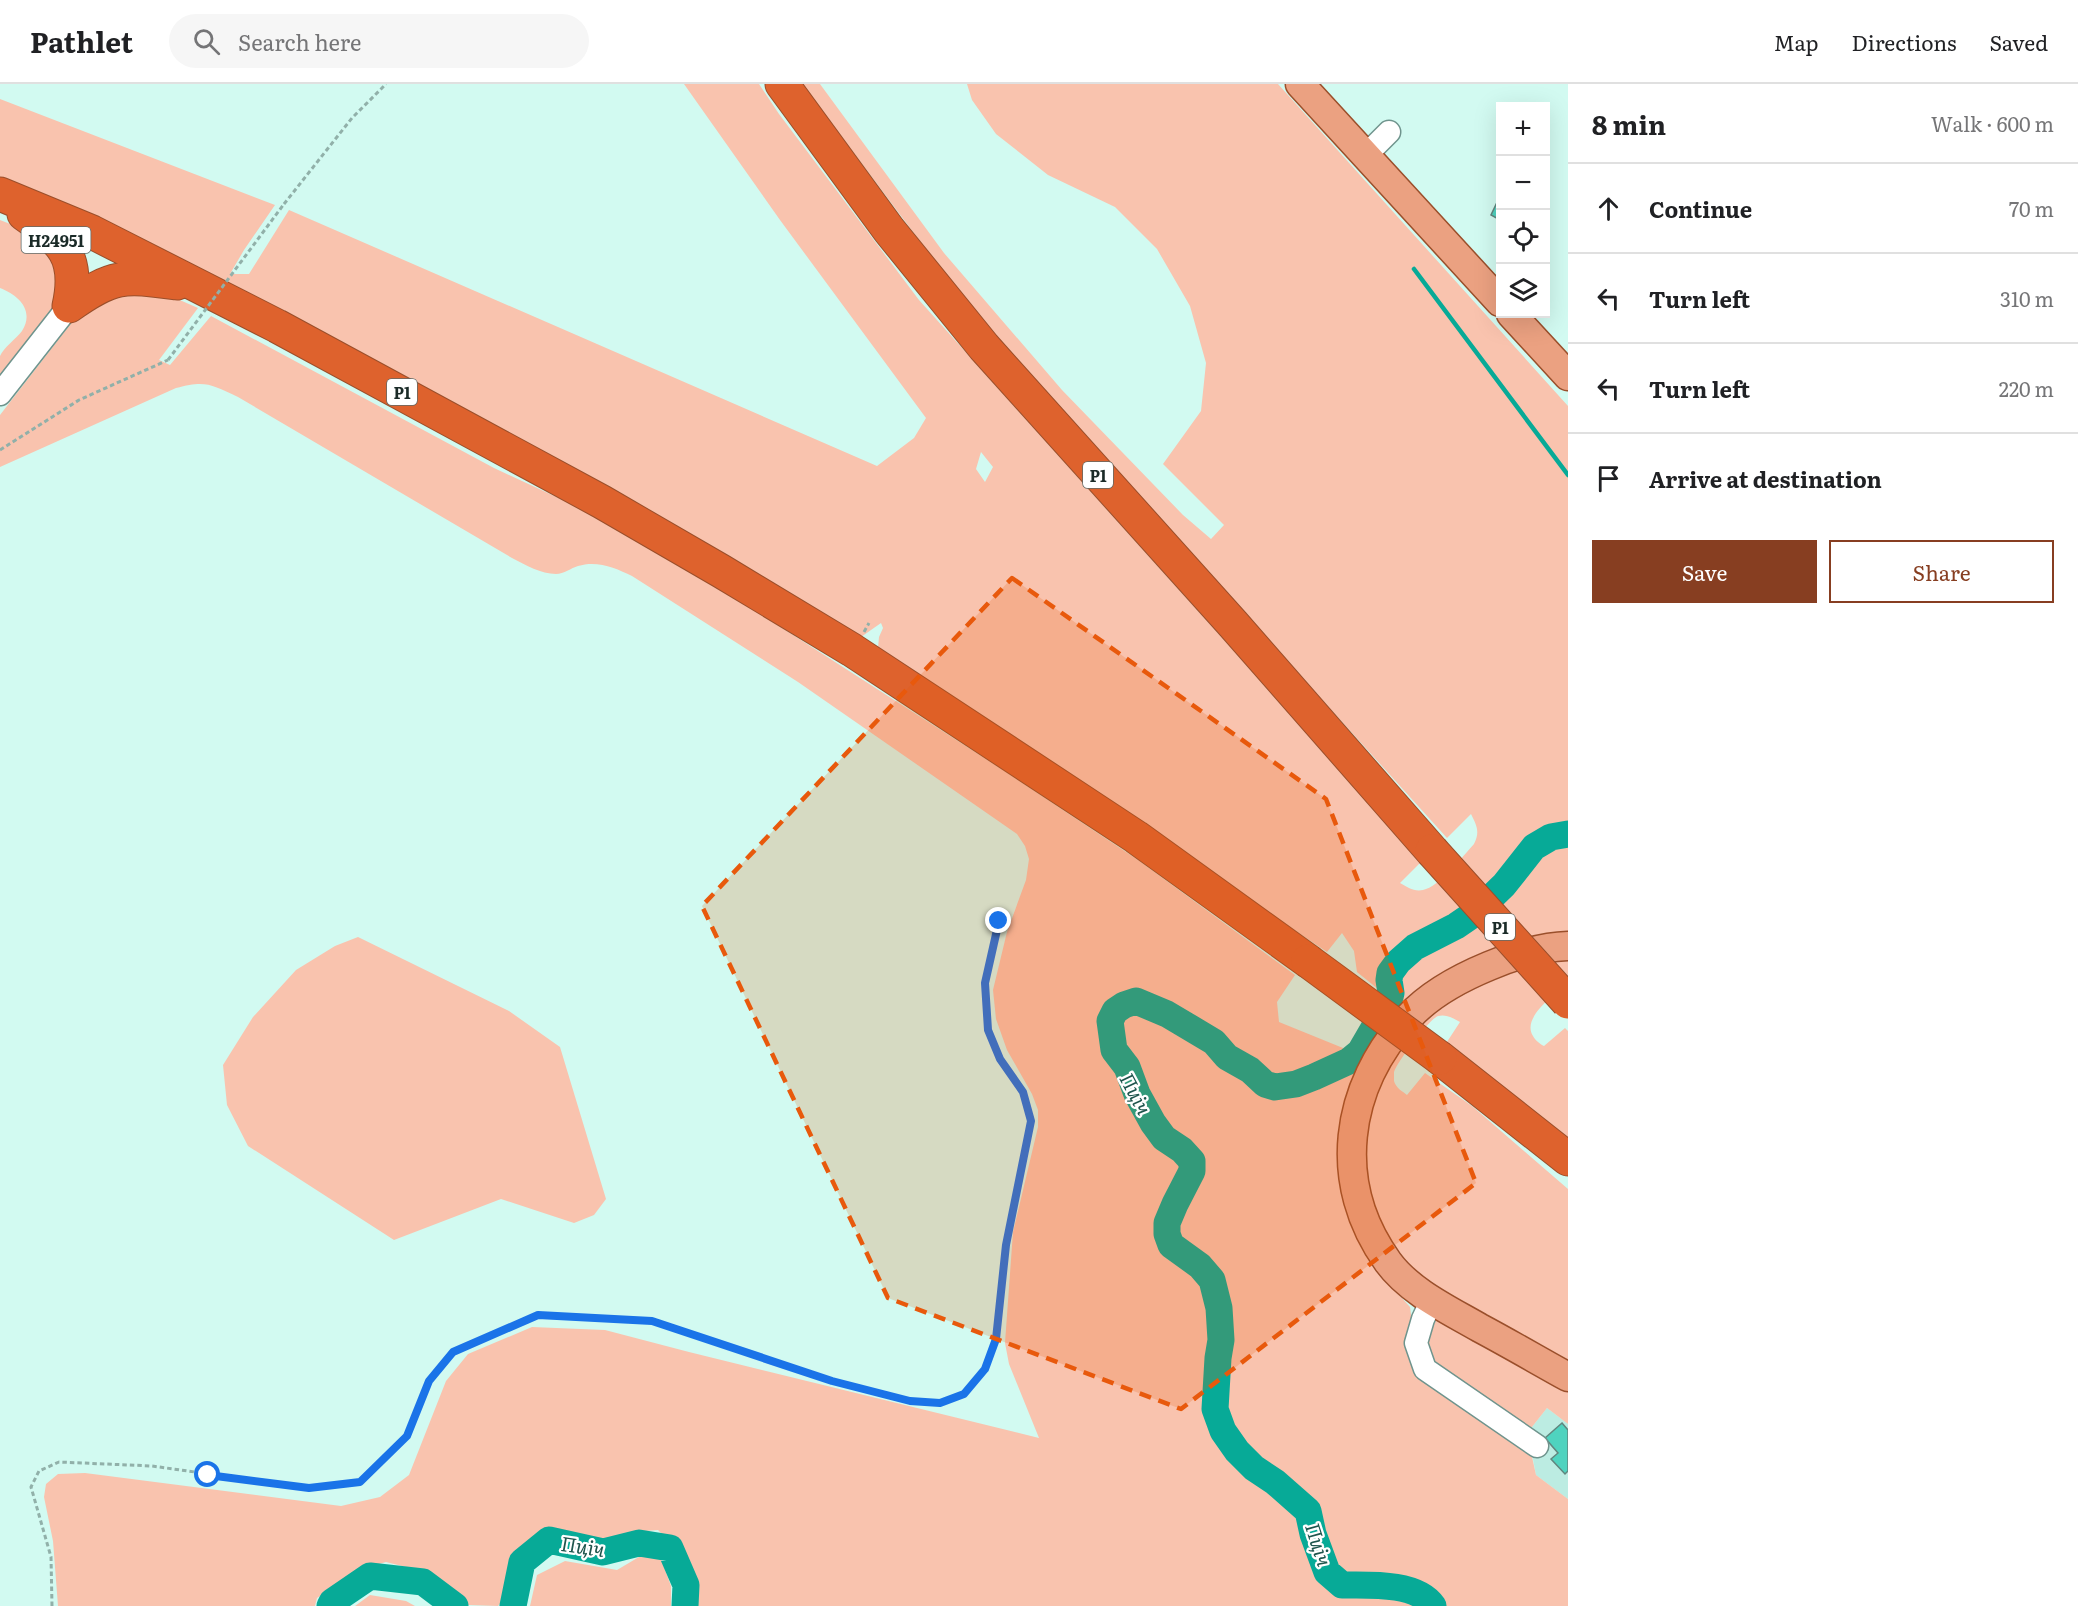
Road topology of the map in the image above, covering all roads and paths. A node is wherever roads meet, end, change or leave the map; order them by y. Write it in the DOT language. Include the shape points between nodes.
graph roads {
  1 [pos="386,84"];
  2 [pos="782,84"];
  3 [pos="1300,84"];
  4 [pos="1389,132"];
  5 [pos="1366,155"];
  6 [pos="0,195"];
  7 [pos="200,286"];
  8 [pos="1496,298"];
  9 [pos="69,306"];
  10 [pos="1515,318"];
  11 [pos="1568,376"];
  12 [pos="0,394"];
  13 [pos="0,450"];
  14 [pos="999,921"];
  15 [pos="1568,946"];
  16 [pos="1568,1002"];
  17 [pos="1568,1160"];
  18 [pos="1432,1300"];
  19 [pos="1568,1377"];
  20 [pos="1537,1446"];
  21 [pos="52,1606"];
  1 -- 13 [label="path, bridge" via="352,117 168,360 79,400"];
  2 -- 16 [label="highway, Р1, bridge" via="889,230 984,347"];
  3 -- 5 [label="main road"];
  4 -- 5 [label="street"];
  5 -- 8 [label="main road"];
  6 -- 7 [label="highway, Р1" via="92,232"];
  6 -- 9 [label="highway, Н24951" via="64,249 72,267"];
  7 -- 9 [label="highway" via="124,278 92,289"];
  7 -- 17 [label="highway, Р1, bridge" via="602,502 852,650 1136,837 1440,1058"];
  9 -- 12 [label="street"];
  10 -- 11 [label="main road"];
  14 -- 21 [label="path" via="985,983 988,1030 1000,1059 1023,1092 1031,1121 1006,1245 996,1339 985,1369 964,1394 940,1403 910,1401 832,1381 652,1321 538,1315 453,1352 429,1381 407,1436 360,1482 309,1488 153,1466 59,1462 39,1471 31,1487 51,1557"];
  15 -- 18 [label="main road" via="1511,957 1444,988 1409,1016 1368,1076 1356,1111 1351,1147 1361,1214 1389,1264"];
  18 -- 19 [label="main road"];
  18 -- 20 [label="street" via="1416,1343 1425,1369"];
}
